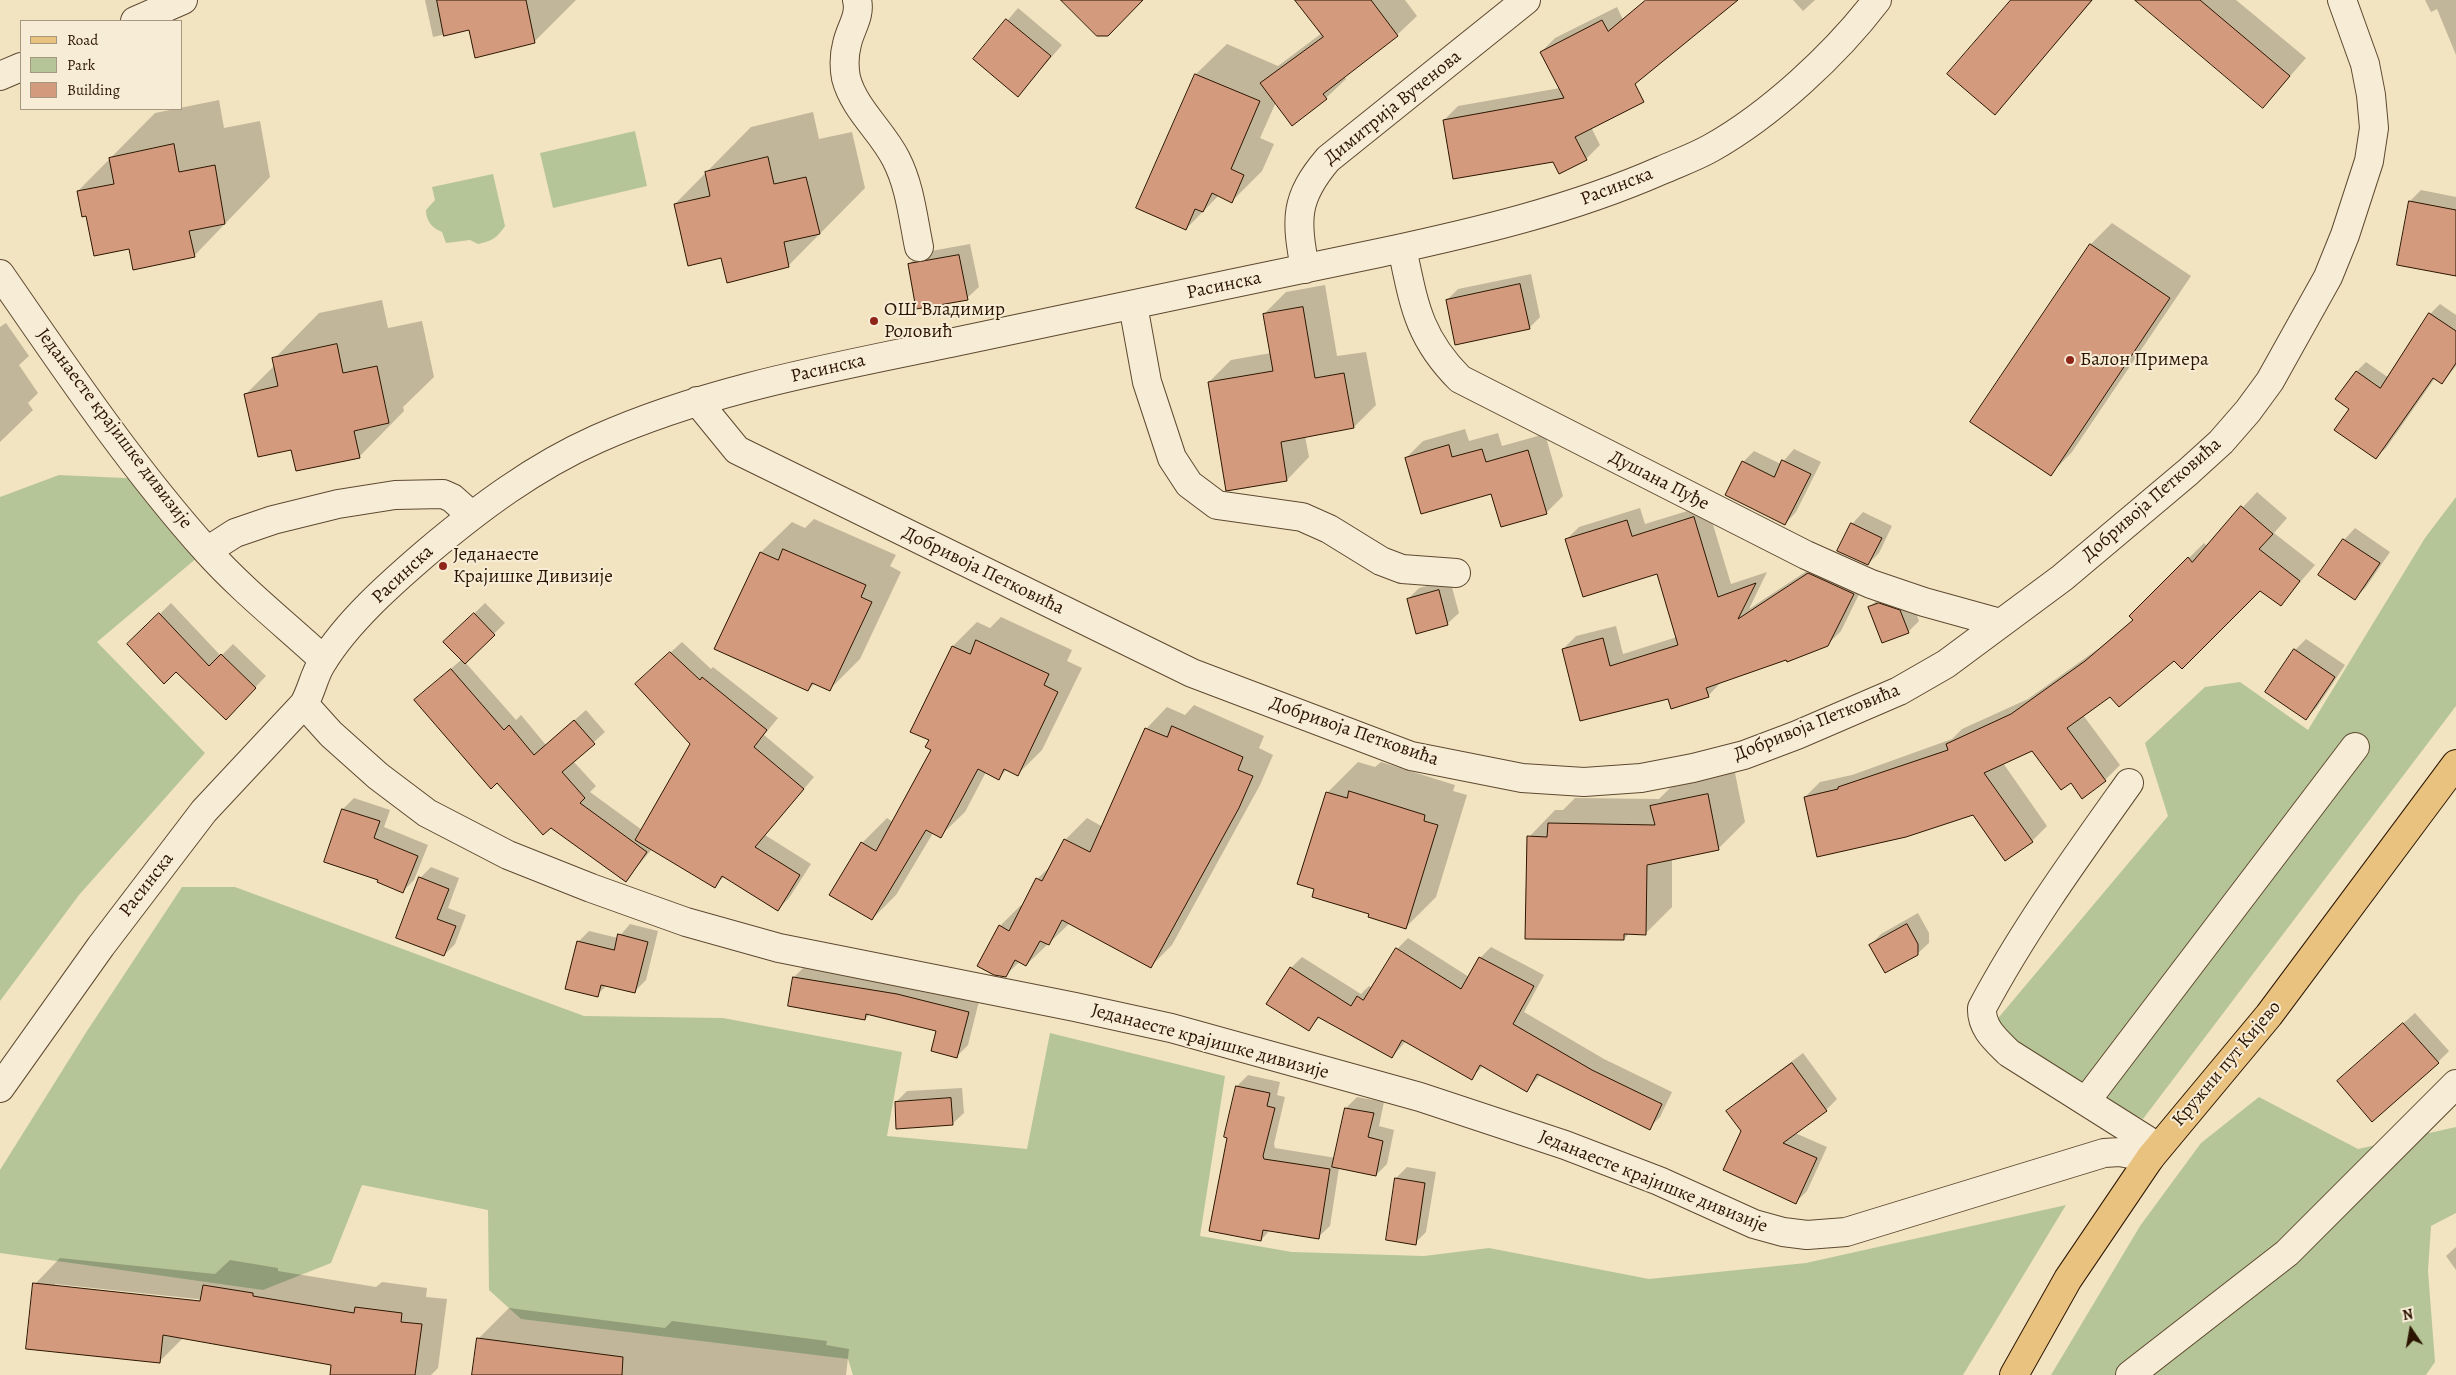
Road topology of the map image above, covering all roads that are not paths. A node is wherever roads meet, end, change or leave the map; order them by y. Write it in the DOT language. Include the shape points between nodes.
graph roads {
  1 [pos="857,0"];
  2 [pos="1526,0"];
  3 [pos="1877,0"];
  4 [pos="2342,0"];
  5 [pos="170,3"];
  6 [pos="136,20"];
  7 [pos="20,68"];
  8 [pos="0,76"];
  9 [pos="920,247"];
  10 [pos="1402,248"];
  11 [pos="1305,269"];
  12 [pos="0,274"];
  13 [pos="1133,305"];
  14 [pos="697,401"];
  15 [pos="471,515"];
  16 [pos="207,550"];
  17 [pos="1456,573"];
  18 [pos="2000,623"];
  19 [pos="324,660"];
  20 [pos="304,704"];
  21 [pos="2355,747"];
  22 [pos="2456,764"];
  23 [pos="2129,783"];
  24 [pos="2456,1084"];
  25 [pos="0,1088"];
  26 [pos="2086,1101"];
  27 [pos="2154,1152"];
  28 [pos="2014,1375"];
  29 [pos="2130,1375"];
  1 -- 9 [label="street" via="858,14 844,61 847,79 854,96 904,176"];
  2 -- 11 [label="street, Димитрија Вученова" via="1328,159 1312,177 1303,195 1298,220"];
  3 -- 10 [label="street, Расинска" via="1823,61 1750,122 1710,148 1609,192 1512,223"];
  4 -- 18 [label="street, Добривоја Петковића" via="2365,64 2374,128 2370,161 2345,235 2306,319 2270,381 2221,442 2062,578"];
  5 -- 6 [label="street"];
  7 -- 8 [label="street"];
  10 -- 11 [label="street, Расинска"];
  10 -- 18 [label="street, Душана Пуђе" via="1424,332 1442,360 1460,379 1806,556 1871,584"];
  11 -- 13 [label="street, Расинска"];
  12 -- 16 [label="street, Једанаесте крајишке дивизије" via="136,465"];
  13 -- 14 [label="street, Расинска" via="859,362"];
  13 -- 17 [label="street" via="1147,382 1172,458 1189,484 1217,505 1302,517 1329,529 1381,561 1402,569"];
  14 -- 15 [label="street, Расинска" via="592,441 517,483"];
  14 -- 18 [label="street, Добривоја Петковића" via="737,450 1192,674 1411,756 1477,771 1584,782 1641,778 1744,754 1899,691 1946,664"];
  15 -- 16 [label="street" via="443,494 394,495 338,504 273,520 235,533"];
  15 -- 19 [label="street, Расинска" via="402,574 359,617"];
  16 -- 19 [label="street, Једанаесте крајишке дивизије"];
  19 -- 20 [label="street, Расинска"];
  20 -- 25 [label="street, Расинска" via="204,811 100,946"];
  20 -- 27 [label="street, Једанаесте крајишке дивизије" via="331,734 378,776 427,812 508,855 590,888 686,922 779,948 1171,1028 1420,1097 1565,1145 1659,1181 1754,1224 1783,1232 1807,1235 1846,1232 2104,1153"];
  21 -- 26 [label="street"];
  22 -- 27 [label="main road, Кружни пут Кијево" via="2269,1015"];
  23 -- 26 [label="street" via="2010,957 1982,1008 1988,1032 2009,1053"];
  24 -- 29 [label="street" via="2287,1253"];
  26 -- 27 [label="street"];
  27 -- 28 [label="main road, Кружни пут Кијево" via="2068,1278"];
}
